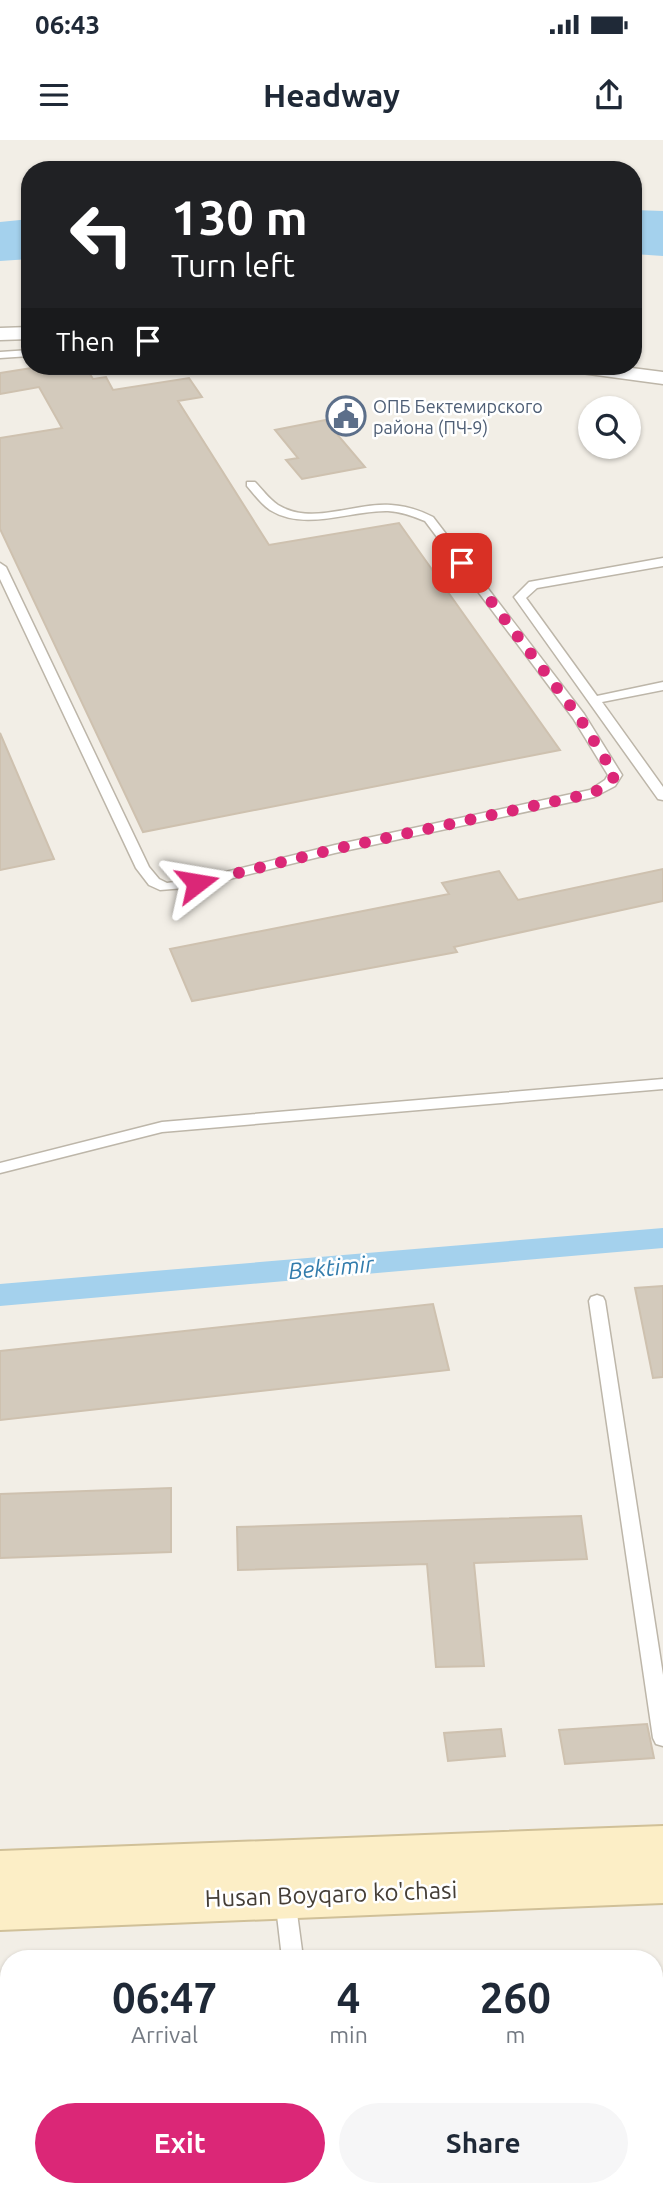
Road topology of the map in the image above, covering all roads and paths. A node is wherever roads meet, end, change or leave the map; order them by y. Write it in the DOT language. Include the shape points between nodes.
graph roads {
  1 [pos="21,333"];
  2 [pos="0,334"];
  3 [pos="21,354"];
  4 [pos="0,355"];
  5 [pos="642,374"];
  6 [pos="663,377"];
  7 [pos="251,484"];
  8 [pos="663,562"];
  9 [pos="0,567"];
  10 [pos="663,686"];
  11 [pos="594,700"];
  12 [pos="663,796"];
  13 [pos="663,1084"];
  14 [pos="0,1168"];
  15 [pos="597,1301"];
  16 [pos="663,1738"];
  17 [pos="663,1848"];
  18 [pos="0,1874"];
  19 [pos="285,1878"];
  20 [pos="663,1880"];
  21 [pos="0,1907"];
  22 [pos="292,1950"];
  1 -- 2 [label="street"];
  3 -- 4 [label="lane"];
  5 -- 6 [label="street"];
  7 -- 9 [label="lane" via="274,508 293,516 385,506 429,519 579,717 615,775 610,783 593,793 165,887 143,868"];
  8 -- 11 [label="lane" via="533,585 520,597"];
  10 -- 11 [label="lane"];
  11 -- 12 [label="lane"];
  13 -- 14 [label="lane" via="162,1127"];
  15 -- 16 [label="lane"];
  17 -- 19 [label="main road, Husan Boyqaro ko'chasi"];
  18 -- 19 [label="main road, Husan Boyqaro ko'chasi"];
  19 -- 20 [label="main road, Husan Boyqaro ko'chasi"];
  19 -- 21 [label="main road, Husan Boyqaro ko'chasi"];
  19 -- 22 [label="lane"];
}
